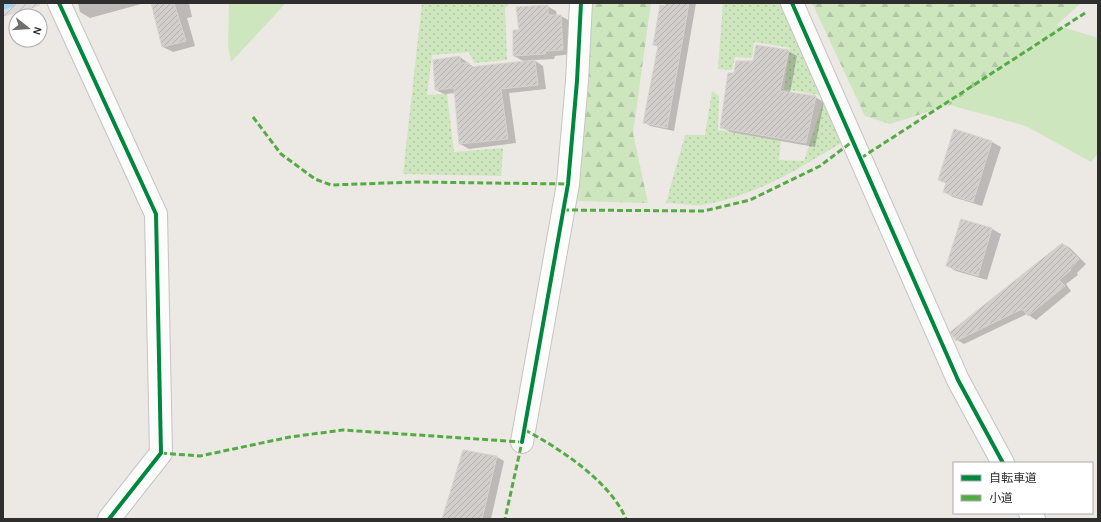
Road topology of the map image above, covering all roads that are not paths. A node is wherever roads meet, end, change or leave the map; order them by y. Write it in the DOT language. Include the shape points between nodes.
graph roads {
  1 [pos="59,3"];
  2 [pos="581,3"];
  3 [pos="792,3"];
  4 [pos="522,442"];
  5 [pos="1002,462"];
  6 [pos="109,519"];
  1 -- 6 [label="street" via="156,214 161,453"];
  2 -- 4 [label="street" via="568,184"];
  3 -- 5 [label="street" via="958,380"];
}
